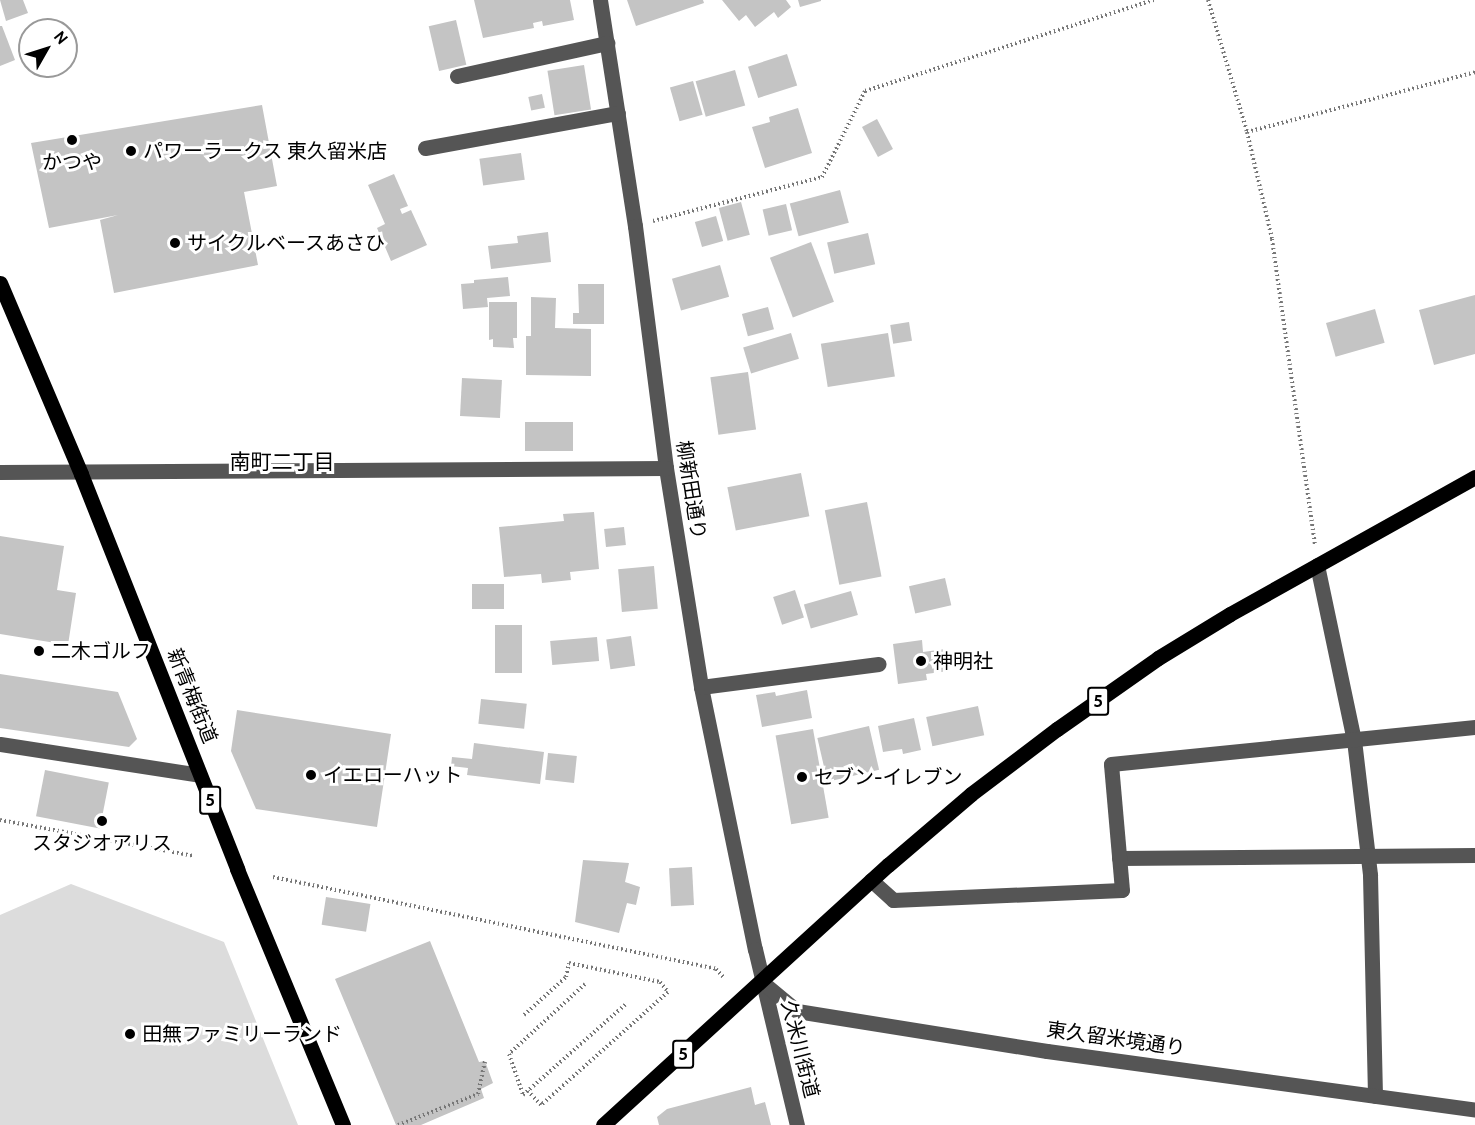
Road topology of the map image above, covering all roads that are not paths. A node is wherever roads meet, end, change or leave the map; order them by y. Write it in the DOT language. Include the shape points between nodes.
graph roads {
  1 [pos="600,0"];
  2 [pos="607,43"];
  3 [pos="456,76"];
  4 [pos="618,113"];
  5 [pos="425,148"];
  6 [pos="0,283"];
  7 [pos="666,468"];
  8 [pos="0,472"];
  9 [pos="81,474"];
  10 [pos="1475,477"];
  11 [pos="1317,565"];
  12 [pos="879,664"];
  13 [pos="701,687"];
  14 [pos="1475,727"];
  15 [pos="1354,740"];
  16 [pos="0,744"];
  17 [pos="200,775"];
  18 [pos="1367,855"];
  19 [pos="1475,855"];
  20 [pos="1119,858"];
  21 [pos="871,880"];
  22 [pos="762,982"];
  23 [pos="1375,1096"];
  24 [pos="1475,1110"];
  25 [pos="343,1125"];
  26 [pos="603,1125"];
  27 [pos="797,1125"];
  1 -- 2 [label="street, 柳新田通り"];
  2 -- 3 [label="street"];
  2 -- 4 [label="street, 柳新田通り"];
  4 -- 5 [label="street"];
  4 -- 7 [label="street, 柳新田通り"];
  6 -- 9 [label="main road, 新青梅街道 / 5"];
  7 -- 9 [label="street"];
  7 -- 13 [label="street, 柳新田通り"];
  8 -- 9 [label="street"];
  9 -- 17 [label="main road, 新青梅街道 / 5"];
  10 -- 11 [label="main road, 5"];
  11 -- 15 [label="street"];
  11 -- 21 [label="main road, 5" via="1158,658 1057,729 971,794"];
  12 -- 13 [label="street"];
  13 -- 22 [label="street, 柳新田通り"];
  14 -- 15 [label="street"];
  15 -- 18 [label="street"];
  15 -- 20 [label="street" via="1111,764"];
  16 -- 17 [label="street"];
  17 -- 25 [label="main road, 新青梅街道 / 5"];
  18 -- 19 [label="street"];
  18 -- 20 [label="street"];
  18 -- 23 [label="street" via="1373,925"];
  20 -- 21 [label="street" via="1122,890 893,900"];
  21 -- 22 [label="main road, 5"];
  22 -- 23 [label="street, 東久留米境通り" via="797,1011 1047,1051"];
  22 -- 26 [label="main road, 5"];
  22 -- 27 [label="street, 久米川街道"];
  23 -- 24 [label="street, 東久留米境通り"];
}
